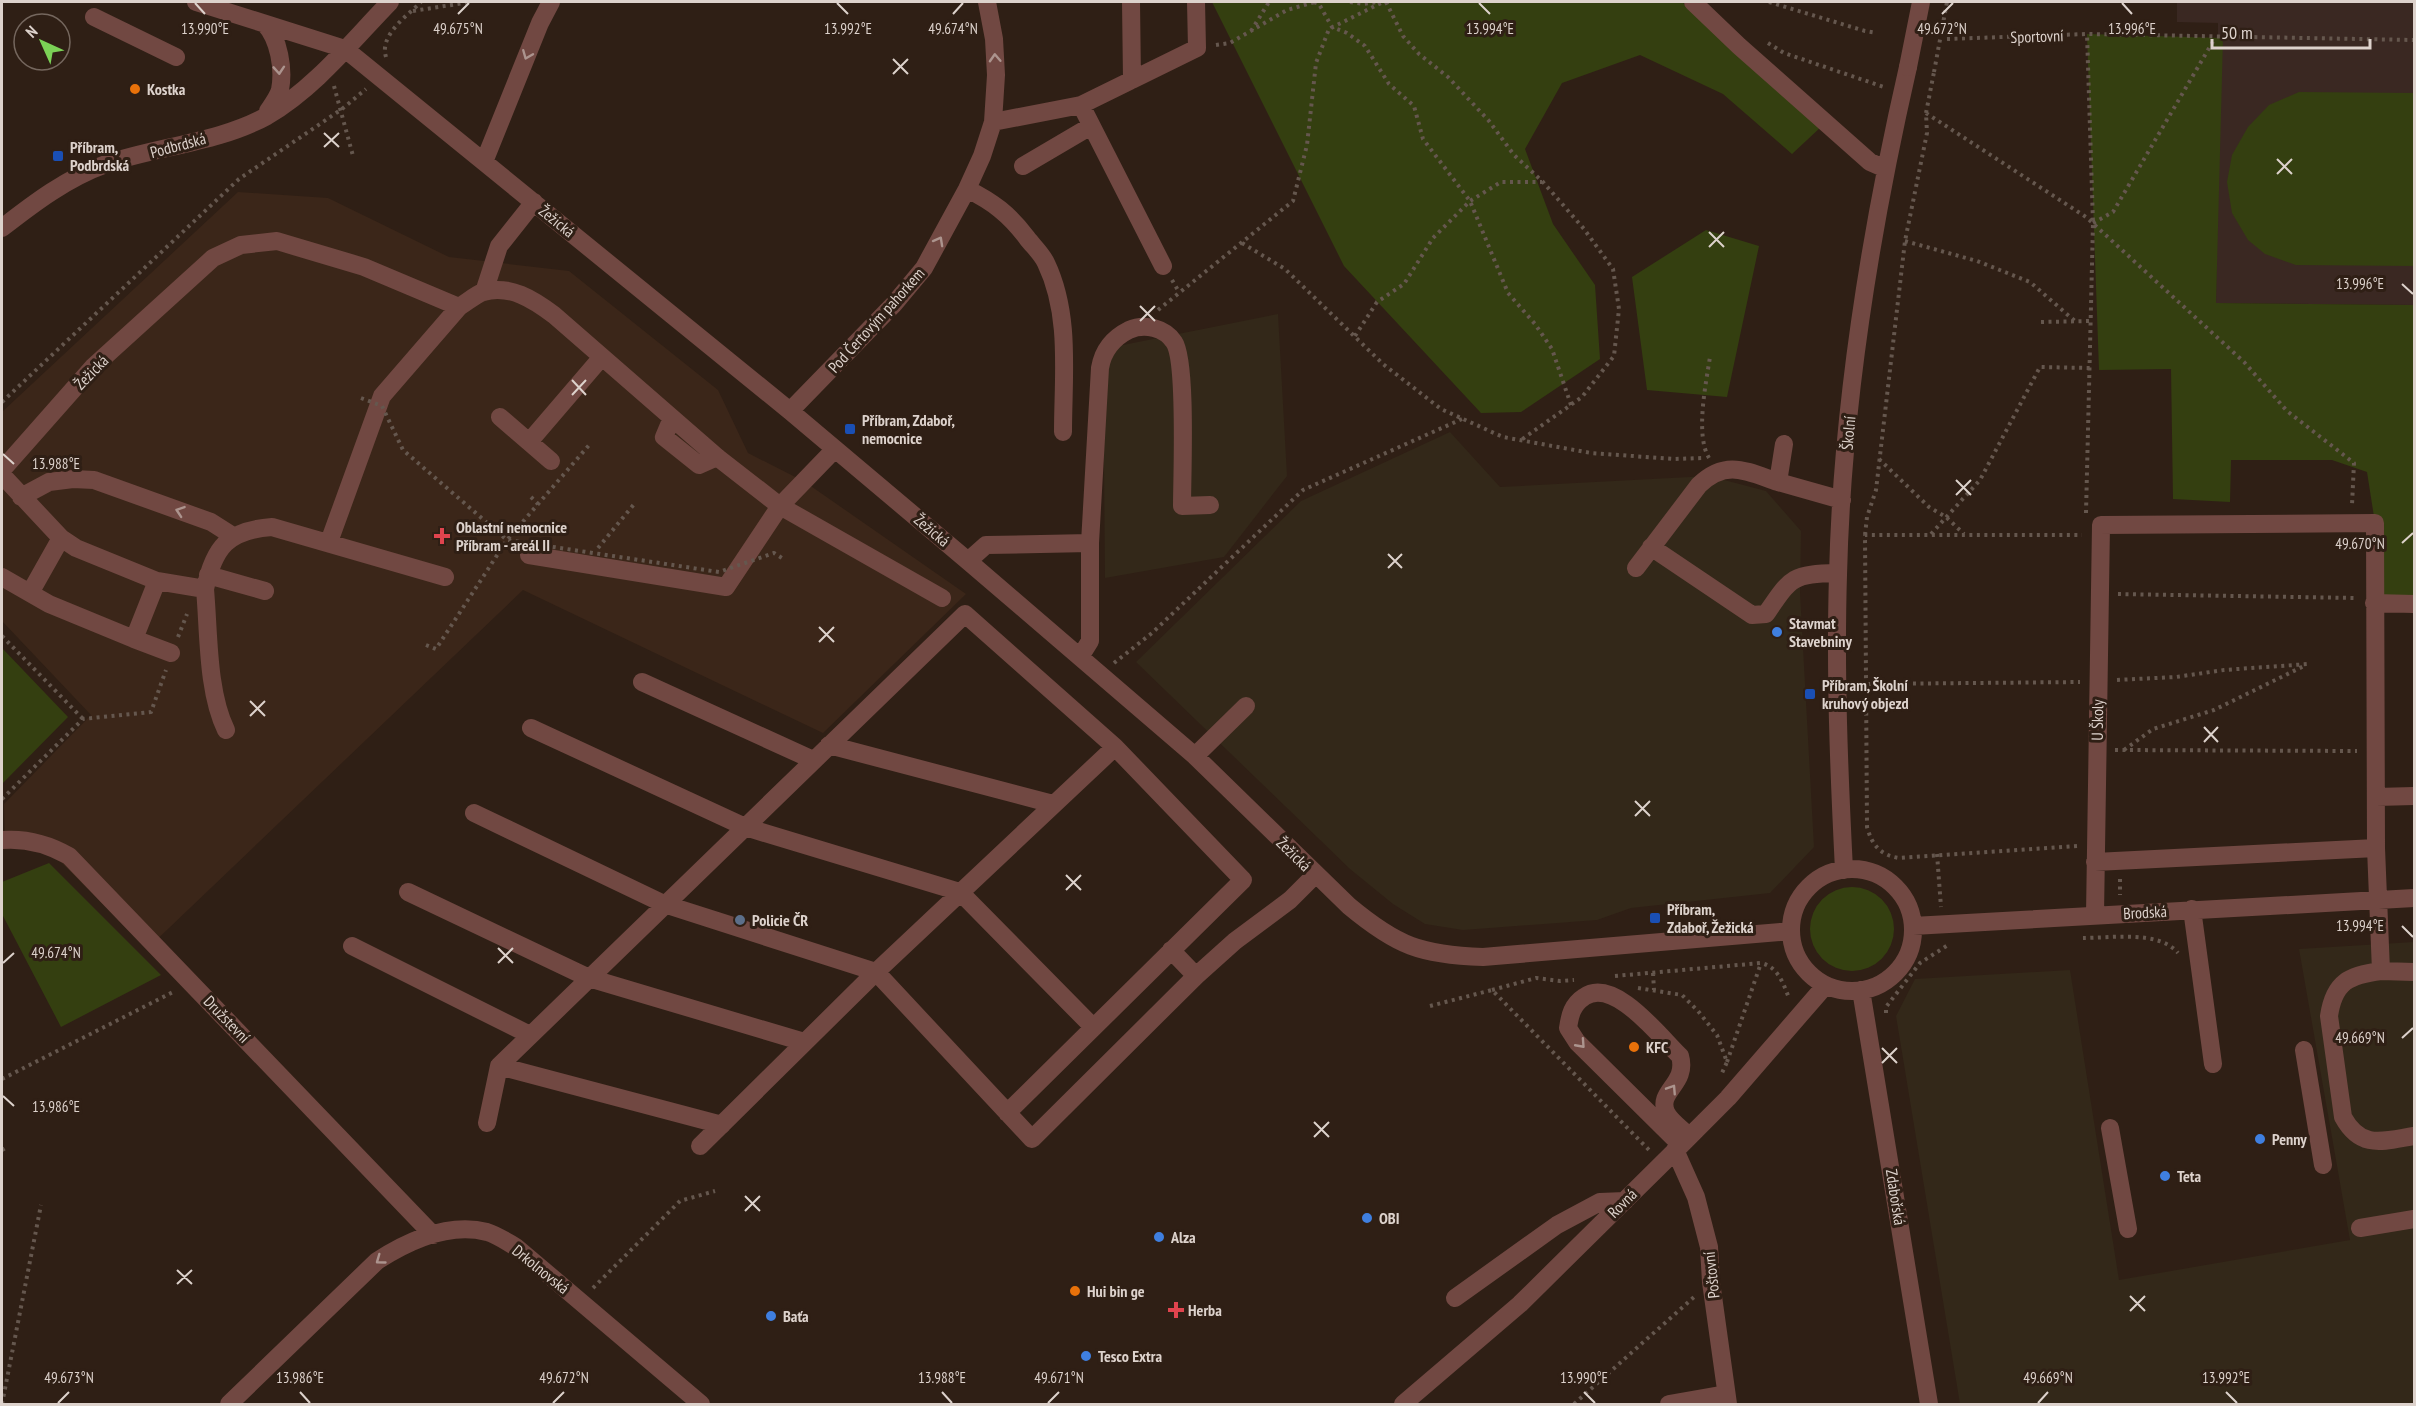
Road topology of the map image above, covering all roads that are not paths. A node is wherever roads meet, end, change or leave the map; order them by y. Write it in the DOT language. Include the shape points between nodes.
graph roads {
  1 [pos="390,2"];
  2 [pos="551,2"];
  3 [pos="987,2"];
  4 [pos="1131,2"];
  5 [pos="1196,2"];
  6 [pos="1693,2"];
  7 [pos="1921,2"];
  8 [pos="204,3"];
  9 [pos="94,17"];
  10 [pos="265,24"];
  11 [pos="345,49"];
  12 [pos="176,57"];
  13 [pos="1131,80"];
  14 [pos="1081,105"];
  15 [pos="266,116"];
  16 [pos="993,122"];
  17 [pos="1091,126"];
  18 [pos="484,162"];
  19 [pos="1023,166"];
  20 [pos="1886,169"];
  21 [pos="967,189"];
  22 [pos="534,202"];
  23 [pos="2,228"];
  24 [pos="1163,266"];
  25 [pos="484,292"];
  26 [pos="459,307"];
  27 [pos="601,358"];
  28 [pos="790,411"];
  29 [pos="500,417"];
  30 [pos="1063,432"];
  31 [pos="529,442"];
  32 [pos="1784,444"];
  33 [pos="835,448"];
  34 [pos="551,461"];
  35 [pos="2,470"];
  36 [pos="2,476"];
  37 [pos="1778,482"];
  38 [pos="21,497"];
  39 [pos="1842,500"];
  40 [pos="1210,505"];
  41 [pos="780,506"];
  42 [pos="233,536"];
  43 [pos="61,538"];
  44 [pos="329,543"];
  45 [pos="1090,543"];
  46 [pos="1651,548"];
  47 [pos="529,555"];
  48 [pos="968,561"];
  49 [pos="1636,568"];
  50 [pos="1838,573"];
  51 [pos="2,577"];
  52 [pos="446,577"];
  53 [pos="157,581"];
  54 [pos="203,584"];
  55 [pos="265,591"];
  56 [pos="30,593"];
  57 [pos="942,598"];
  58 [pos="2375,601"];
  59 [pos="2415,604"];
  60 [pos="134,639"];
  61 [pos="171,653"];
  62 [pos="1080,657"];
  63 [pos="642,682"];
  64 [pos="1246,706"];
  65 [pos="531,728"];
  66 [pos="226,730"];
  67 [pos="829,745"];
  68 [pos="1115,747"];
  69 [pos="1195,756"];
  70 [pos="813,760"];
  71 [pos="2415,796"];
  72 [pos="2376,797"];
  73 [pos="1053,804"];
  74 [pos="474,813"];
  75 [pos="745,827"];
  76 [pos="2,840"];
  77 [pos="2376,848"];
  78 [pos="2095,854"];
  79 [pos="1844,870"];
  80 [pos="1316,874"];
  81 [pos="408,892"];
  82 [pos="960,892"];
  83 [pos="2415,898"];
  84 [pos="2378,900"];
  85 [pos="664,904"];
  86 [pos="2192,909"];
  87 [pos="2095,915"];
  88 [pos="1913,926"];
  89 [pos="1791,932"];
  90 [pos="352,946"];
  91 [pos="1171,950"];
  92 [pos="2381,971"];
  93 [pos="876,972"];
  94 [pos="2415,972"];
  95 [pos="1196,976"];
  96 [pos="589,978"];
  97 [pos="1825,986"];
  98 [pos="1861,990"];
  99 [pos="1094,1027"];
  100 [pos="530,1035"];
  101 [pos="804,1042"];
  102 [pos="2304,1050"];
  103 [pos="2213,1064"];
  104 [pos="499,1066"];
  105 [pos="1007,1113"];
  106 [pos="487,1123"];
  107 [pos="722,1125"];
  108 [pos="2110,1128"];
  109 [pos="2415,1136"];
  110 [pos="1682,1144"];
  111 [pos="700,1146"];
  112 [pos="2323,1165"];
  113 [pos="1625,1201"];
  114 [pos="2415,1219"];
  115 [pos="2360,1228"];
  116 [pos="2128,1229"];
  117 [pos="433,1234"];
  118 [pos="1455,1298"];
  119 [pos="1727,1399"];
  120 [pos="229,1404"];
  121 [pos="701,1404"];
  122 [pos="1403,1404"];
  123 [pos="1669,1404"];
  124 [pos="1929,1404"];
  1 -- 11 [label="street, Podbrdská"];
  2 -- 18 [label="street, one-way"];
  16 -- 3 [label="street, Pod Čertovým pahorkem, one-way" via="996,66"];
  4 -- 13 [label="street"];
  5 -- 13 [label="street" via="1197,48"];
  6 -- 20 [label="street" via="1870,162"];
  7 -- 20 [label="street, Školní, bridge"];
  8 -- 10 [label="street, Žežická"];
  9 -- 12 [label="street"];
  10 -- 11 [label="street, Žežická"];
  10 -- 15 [label="street, one-way" via="273,33 280,69 280,91"];
  11 -- 15 [label="street, Podbrdská" via="294,97"];
  11 -- 18 [label="street, Žežická"];
  13 -- 14 [label="street"];
  14 -- 16 [label="street"];
  14 -- 17 [label="street"];
  15 -- 23 [label="street, Podbrdská" via="232,130 106,164 37,201"];
  16 -- 21 [label="street, Pod Čertovým pahorkem"];
  17 -- 19 [label="street"];
  17 -- 24 [label="street"];
  18 -- 22 [label="street, Žežická"];
  20 -- 39 [label="street, Školní" via="1862,307"];
  28 -- 21 [label="street, Pod Čertovým pahorkem, one-way" via="924,268"];
  21 -- 30 [label="street" via="993,202 1045,261 1057,292 1062,324"];
  22 -- 25 [label="street, Žežická" via="499,246"];
  22 -- 28 [label="street, Žežická"];
  25 -- 26 [label="street"];
  25 -- 27 [label="street" via="510,291 530,297"];
  26 -- 35 [label="street, Žežická" via="364,267 277,241 241,244 213,258 93,367"];
  26 -- 44 [label="street" via="382,396"];
  27 -- 31 [label="street"];
  27 -- 41 [label="street" via="717,458"];
  28 -- 33 [label="street, Žežická"];
  29 -- 31 [label="street"];
  31 -- 34 [label="street"];
  32 -- 37 [label="street"];
  33 -- 41 [label="street"];
  33 -- 48 [label="street, Žežická"];
  36 -- 38 [label="street"];
  37 -- 39 [label="street"];
  37 -- 46 [label="street" via="1714,464 1709,476"];
  42 -- 38 [label="street, one-way" via="211,522 94,480 49,482"];
  38 -- 43 [label="street"];
  39 -- 50 [label="street, Školní"];
  40 -- 45 [label="street" via="1182,506 1179,354 1165,333 1140,327 1117,338 1101,357"];
  41 -- 47 [label="street" via="726,587"];
  41 -- 57 [label="street"];
  42 -- 44 [label="street" via="250,528 272,526"];
  42 -- 54 [label="street" via="218,552"];
  43 -- 53 [label="street"];
  43 -- 56 [label="street"];
  44 -- 52 [label="street"];
  45 -- 48 [label="street" via="986,545"];
  45 -- 62 [label="street" via="1090,641"];
  46 -- 49 [label="street"];
  46 -- 50 [label="street" via="1752,615 1766,614 1787,583 1809,573"];
  48 -- 62 [label="street, Žežická"];
  50 -- 79 [label="street, Školní" via="1837,733"];
  51 -- 56 [label="street"];
  53 -- 54 [label="street"];
  53 -- 60 [label="street"];
  54 -- 55 [label="street"];
  54 -- 66 [label="street" via="213,681"];
  56 -- 60 [label="street"];
  58 -- 59 [label="street"];
  58 -- 72 [label="street"];
  58 -- 78 [label="street, U Školy" via="2375,523 2091,528 2100,594"];
  60 -- 61 [label="street"];
  62 -- 69 [label="street, Žežická"];
  63 -- 70 [label="street"];
  64 -- 69 [label="street"];
  65 -- 75 [label="street"];
  67 -- 68 [label="street" via="964,615"];
  67 -- 70 [label="street"];
  67 -- 73 [label="street"];
  68 -- 73 [label="street"];
  68 -- 91 [label="street" via="1243,880"];
  69 -- 80 [label="street, Žežická"];
  70 -- 75 [label="street"];
  71 -- 72 [label="street"];
  72 -- 77 [label="street"];
  73 -- 82 [label="street"];
  74 -- 85 [label="street"];
  75 -- 82 [label="street"];
  75 -- 85 [label="street"];
  76 -- 117 [label="street, Družstevní" via="36,842 69,856"];
  77 -- 78 [label="street"];
  77 -- 84 [label="street"];
  78 -- 87 [label="street, U Školy"];
  79 -- 88 [label="street" via="1872,873 1896,888 1905,899"];
  79 -- 89 [label="street" via="1821,878 1802,895"];
  80 -- 89 [label="street, Žežická" via="1376,929 1405,945 1444,955 1517,955"];
  80 -- 95 [label="street, Žežická"];
  81 -- 96 [label="street"];
  82 -- 93 [label="street"];
  82 -- 99 [label="street"];
  83 -- 84 [label="street, Brodská"];
  84 -- 86 [label="street, Brodská"];
  84 -- 92 [label="street"];
  85 -- 93 [label="street"];
  85 -- 96 [label="street"];
  86 -- 87 [label="street, Brodská"];
  86 -- 103 [label="street"];
  87 -- 88 [label="street, Brodská"];
  88 -- 98 [label="street" via="1913,940 1902,966 1882,984"];
  89 -- 97 [label="street" via="1798,958"];
  90 -- 100 [label="street"];
  91 -- 95 [label="street"];
  91 -- 99 [label="street"];
  92 -- 94 [label="street"];
  92 -- 109 [label="street" via="2348,980 2331,1001 2329,1016 2343,1117 2357,1136 2368,1140 2380,1142"];
  93 -- 101 [label="street"];
  93 -- 105 [label="street"];
  95 -- 105 [label="street, Žežická" via="1032,1139"];
  96 -- 100 [label="street"];
  96 -- 101 [label="street"];
  97 -- 98 [label="street" via="1841,991"];
  97 -- 110 [label="street, Rovná" via="1728,1098"];
  98 -- 124 [label="street, Zdabořská"];
  99 -- 105 [label="street"];
  100 -- 104 [label="street"];
  101 -- 107 [label="street"];
  102 -- 112 [label="street"];
  104 -- 106 [label="street"];
  104 -- 107 [label="street"];
  107 -- 111 [label="street"];
  108 -- 116 [label="street"];
  110 -- 110 [label="street, one-way" via="1665,1104 1680,1077 1680,1056 1622,999 1608,993 1590,993 1577,1002 1568,1028 1577,1042"];
  110 -- 113 [label="street, Rovná"];
  110 -- 119 [label="street, Poštovní" via="1708,1247"];
  113 -- 118 [label="street" via="1600,1202 1557,1225"];
  113 -- 122 [label="street, Rovná" via="1520,1304"];
  114 -- 115 [label="street"];
  117 -- 120 [label="street, Drkolnovská, one-way" via="405,1243 377,1261"];
  117 -- 121 [label="street, Drkolnovská" via="464,1229 488,1232 516,1247"];
  119 -- 123 [label="street"];
}
